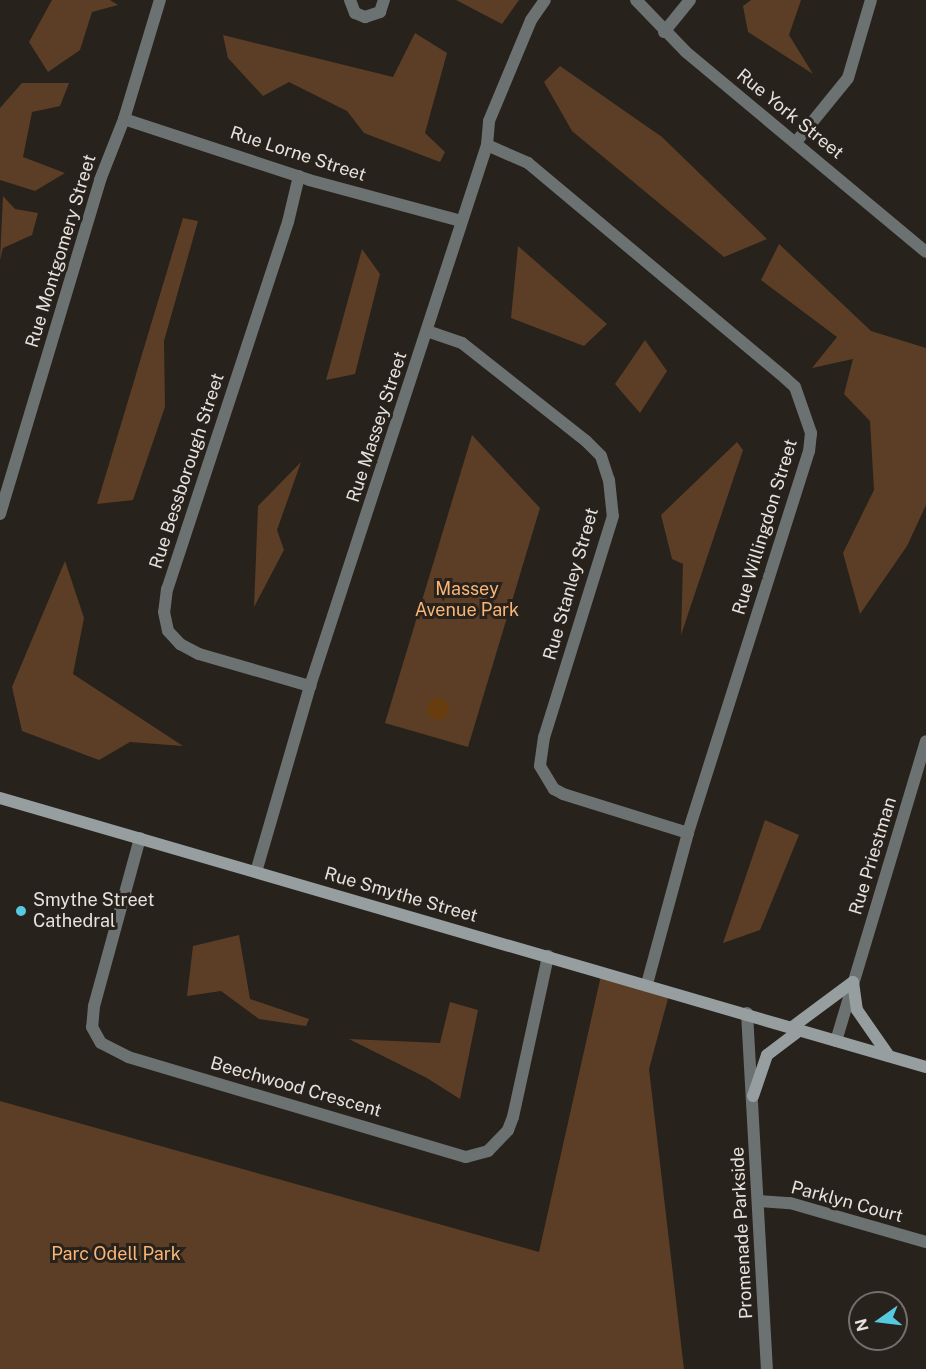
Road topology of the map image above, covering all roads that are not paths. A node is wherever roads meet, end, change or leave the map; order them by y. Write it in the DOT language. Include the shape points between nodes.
graph roads {
  1 [pos="160,0"];
  2 [pos="350,0"];
  3 [pos="384,0"];
  4 [pos="545,0"];
  5 [pos="636,0"];
  6 [pos="690,0"];
  7 [pos="871,0"];
  8 [pos="664,32"];
  9 [pos="124,118"];
  10 [pos="796,142"];
  11 [pos="488,145"];
  12 [pos="299,176"];
  13 [pos="461,221"];
  14 [pos="926,252"];
  15 [pos="427,331"];
  16 [pos="0,514"];
  17 [pos="310,686"];
  18 [pos="926,741"];
  19 [pos="0,798"];
  20 [pos="688,833"];
  21 [pos="140,838"];
  22 [pos="256,872"];
  23 [pos="548,956"];
  24 [pos="854,982"];
  25 [pos="647,984"];
  26 [pos="747,1013"];
  27 [pos="795,1029"];
  28 [pos="836,1041"];
  29 [pos="889,1056"];
  30 [pos="926,1067"];
  31 [pos="753,1096"];
  32 [pos="759,1201"];
  33 [pos="926,1242"];
  34 [pos="767,1369"];
  1 -- 9 [label="street, Rue Montgomery Street"];
  2 -- 3 [label="street" via="355,13 365,17 380,12"];
  4 -- 11 [label="street, Rue Massey Street" via="531,20 489,121"];
  5 -- 8 [label="street, Rue York Street"];
  6 -- 8 [label="street"];
  7 -- 10 [label="street" via="848,78"];
  8 -- 10 [label="street, Rue York Street"];
  9 -- 12 [label="street, Rue Lorne Street"];
  9 -- 16 [label="street, Rue Montgomery Street" via="100,180"];
  10 -- 14 [label="street, Rue York Street"];
  11 -- 13 [label="street, Rue Massey Street"];
  11 -- 20 [label="street, Rue Willingdon Street" via="528,163 786,378 795,387 811,433 809,451"];
  12 -- 13 [label="street, Rue Lorne Street"];
  12 -- 17 [label="street, Rue Bessborough Street" via="288,222 167,589 164,612 168,631 180,644 199,654"];
  13 -- 15 [label="street, Rue Massey Street"];
  15 -- 17 [label="street, Rue Massey Street"];
  15 -- 20 [label="street, Rue Stanley Street" via="462,343 586,441 601,456 609,480 613,516 544,737 540,766 554,789 563,794"];
  17 -- 22 [label="street, Rue Massey Street"];
  18 -- 24 [label="street, Rue Priestman"];
  19 -- 21 [label="main road, Rue Smythe Street"];
  20 -- 25 [label="street, Rue Willingdon Street"];
  21 -- 22 [label="main road, Rue Smythe Street"];
  21 -- 23 [label="street, Beechwood Crescent" via="94,1006 92,1027 101,1043 128,1058 466,1157 488,1151 508,1130 513,1118"];
  22 -- 23 [label="main road, Rue Smythe Street"];
  23 -- 25 [label="main road, Rue Smythe Street"];
  24 -- 27 [label="main road"];
  24 -- 28 [label="street, Rue Priestman"];
  24 -- 29 [label="main road" via="856,1010"];
  25 -- 26 [label="main road, Rue Smythe Street"];
  26 -- 27 [label="main road, Rue Smythe Street"];
  26 -- 31 [label="street, Promenade Parkside"];
  27 -- 28 [label="main road, Rue Smythe Street"];
  27 -- 31 [label="main road" via="767,1055"];
  28 -- 29 [label="main road, Rue Smythe Street"];
  29 -- 30 [label="main road, Rue Smythe Street"];
  31 -- 32 [label="street, Promenade Parkside"];
  32 -- 33 [label="street, Parklyn Court" via="790,1203"];
  32 -- 34 [label="street, Promenade Parkside"];
}
